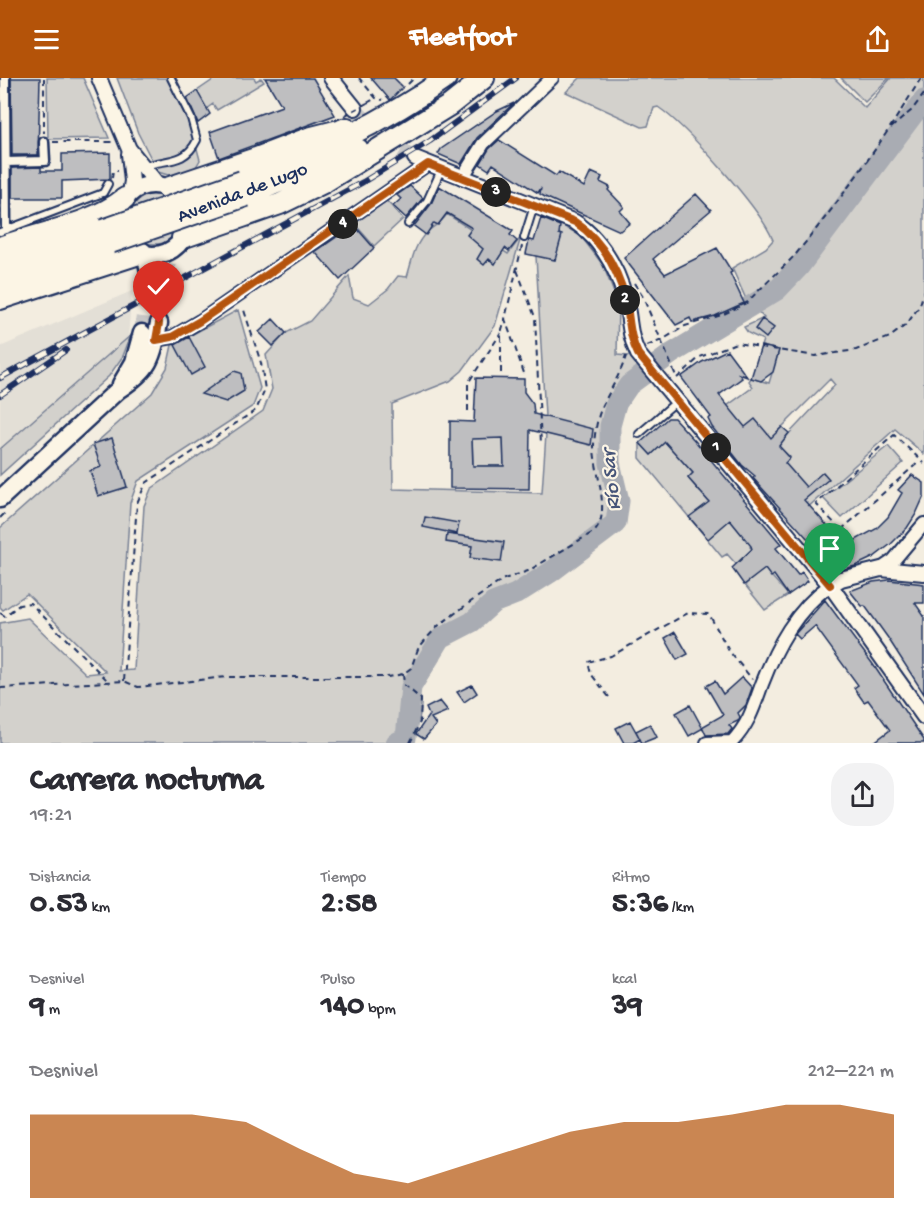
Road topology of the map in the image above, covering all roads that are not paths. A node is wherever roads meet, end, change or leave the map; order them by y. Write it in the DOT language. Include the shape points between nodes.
graph roads {
  1 [pos="5,78"];
  2 [pos="99,78"];
  3 [pos="171,78"];
  4 [pos="331,78"];
  5 [pos="446,78"];
  6 [pos="472,78"];
  7 [pos="484,78"];
  8 [pos="552,78"];
  9 [pos="361,105"];
  10 [pos="381,120"];
  11 [pos="45,142"];
  12 [pos="129,149"];
  13 [pos="6,162"];
  14 [pos="428,164"];
  15 [pos="142,167"];
  16 [pos="462,178"];
  17 [pos="108,184"];
  18 [pos="162,187"];
  19 [pos="244,189"];
  20 [pos="128,196"];
  21 [pos="534,206"];
  22 [pos="408,224"];
  23 [pos="2,236"];
  24 [pos="106,236"];
  25 [pos="525,238"];
  26 [pos="174,251"];
  27 [pos="143,253"];
  28 [pos="0,266"];
  29 [pos="149,271"];
  30 [pos="0,281"];
  31 [pos="0,289"];
  32 [pos="0,299"];
  33 [pos="159,323"];
  34 [pos="149,336"];
  35 [pos="677,400"];
  36 [pos="639,434"];
  37 [pos="0,499"];
  38 [pos="924,524"];
  39 [pos="881,569"];
  40 [pos="924,573"];
  41 [pos="830,585"];
  42 [pos="924,717"];
  43 [pos="733,742"];
  44 [pos="707,743"];
  1 -- 13 [label="street"];
  2 -- 12 [label="street"];
  3 -- 15 [label="lane" via="197,140 179,160"];
  4 -- 9 [label="street"];
  5 -- 10 [label="highway, Avenida de Lugo"];
  6 -- 19 [label="highway, Avenida de Lugo" via="434,106 351,153"];
  7 -- 26 [label="highway" via="450,105 323,183"];
  8 -- 16 [label="street" via="483,144"];
  10 -- 18 [label="highway" via="308,138"];
  10 -- 19 [label="highway, Avenida de Lugo"];
  11 -- 13 [label="street" via="45,161"];
  12 -- 15 [label="street"];
  12 -- 20 [label="street" via="132,171"];
  13 -- 23 [label="street"];
  14 -- 16 [label="street"];
  14 -- 22 [label="lane" via="427,201"];
  14 -- 34 [label="street" via="239,296 172,337"];
  15 -- 18 [label="street"];
  16 -- 21 [label="street"];
  17 -- 23 [label="lane" via="104,193"];
  18 -- 20 [label="main road" via="146,185"];
  18 -- 26 [label="main road" via="181,199 186,210 188,221"];
  19 -- 24 [label="highway, Avenida de Lugo, bridge"];
  20 -- 23 [label="highway" via="110,209 83,219"];
  20 -- 27 [label="main road" via="118,213 119,230 132,248"];
  21 -- 25 [label="lane"];
  21 -- 35 [label="street" via="584,228 608,257 622,287 629,331 637,352"];
  24 -- 28 [label="highway, Avenida de Lugo"];
  24 -- 30 [label="highway, Avenida de Lugo"];
  24 -- 31 [label="highway" via="53,270"];
  26 -- 27 [label="main road"];
  27 -- 29 [label="main road"];
  27 -- 32 [label="highway"];
  33 -- 34 [label="main road"];
  34 -- 37 [label="main road" via="149,361 139,376 118,390"];
  35 -- 36 [label="lane"];
  35 -- 41 [label="street"];
  38 -- 39 [label="street"];
  39 -- 40 [label="street"];
  39 -- 41 [label="street"];
  41 -- 42 [label="street"];
  41 -- 43 [label="street" via="794,621 776,649 748,723"];
  43 -- 44 [label="street"];
}
